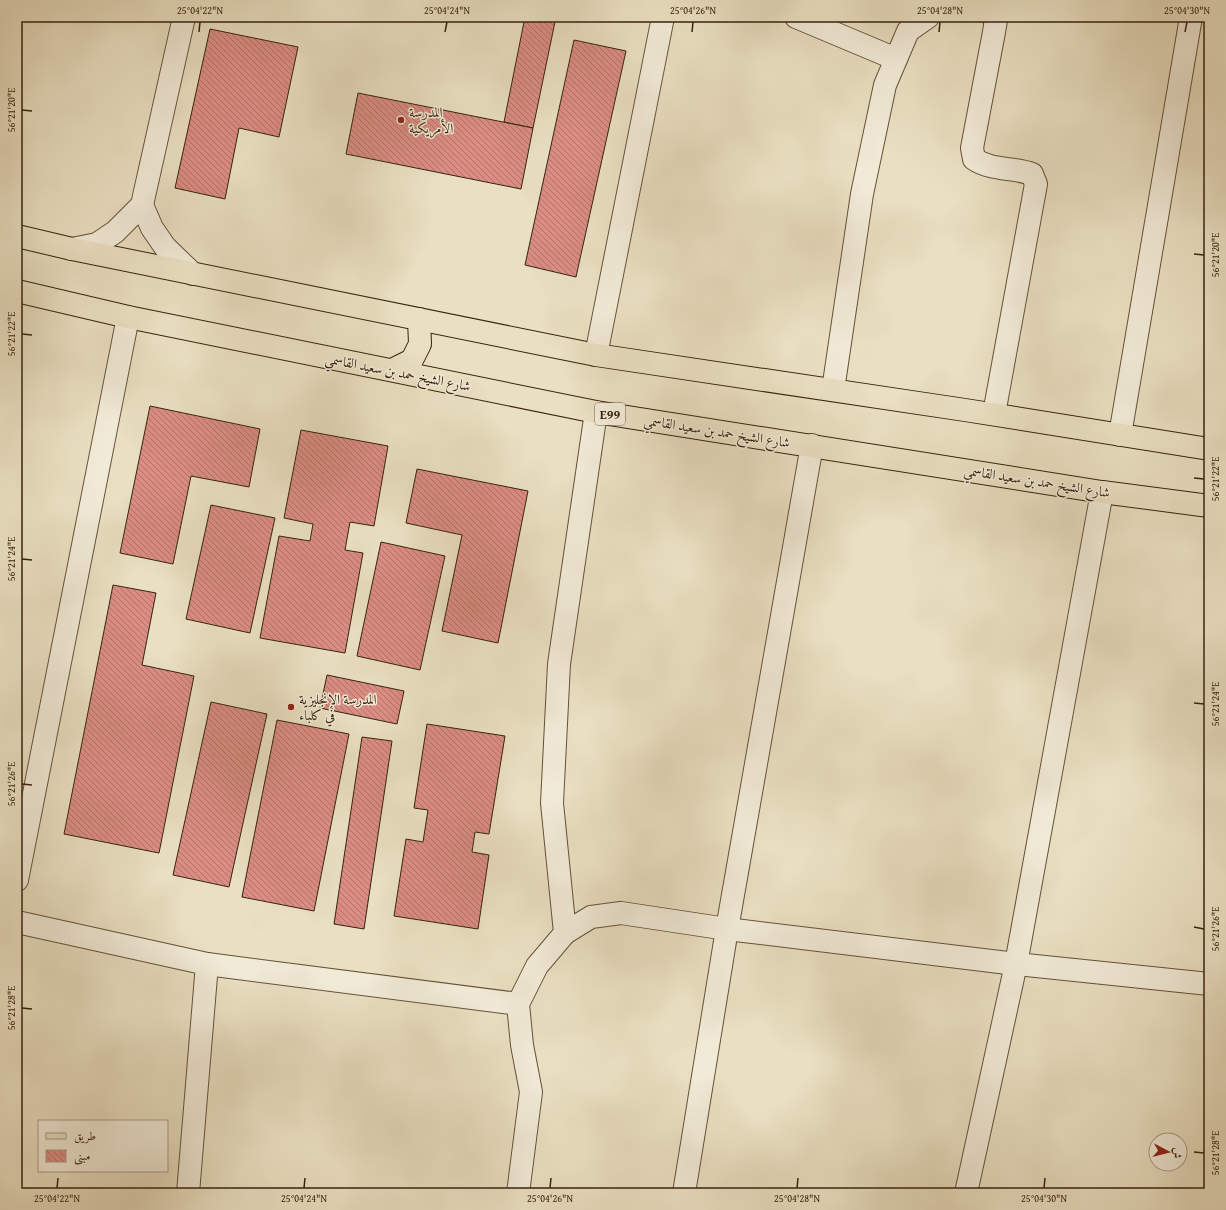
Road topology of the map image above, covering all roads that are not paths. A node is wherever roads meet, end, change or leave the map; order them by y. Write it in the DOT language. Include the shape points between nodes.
graph roads {
  1 [pos="184,17"];
  2 [pos="663,17"];
  3 [pos="796,17"];
  4 [pos="928,17"];
  5 [pos="994,17"];
  6 [pos="1191,17"];
  7 [pos="896,59"];
  8 [pos="142,205"];
  9 [pos="17,236"];
  10 [pos="72,249"];
  11 [pos="193,274"];
  12 [pos="17,292"];
  13 [pos="128,317"];
  14 [pos="419,319"];
  15 [pos="596,355"];
  16 [pos="392,370"];
  17 [pos="833,390"];
  18 [pos="596,412"];
  19 [pos="994,414"];
  20 [pos="1120,435"];
  21 [pos="812,445"];
  22 [pos="1209,449"];
  23 [pos="1102,492"];
  24 [pos="1209,506"];
  25 [pos="17,880"];
  26 [pos="17,922"];
  27 [pos="727,930"];
  28 [pos="565,933"];
  29 [pos="208,964"];
  30 [pos="1016,964"];
  31 [pos="1209,984"];
  32 [pos="518,1004"];
  33 [pos="188,1193"];
  34 [pos="518,1193"];
  35 [pos="684,1193"];
  36 [pos="966,1193"];
  1 -- 8 [label="street"];
  2 -- 15 [label="street"];
  3 -- 7 [label="street"];
  4 -- 7 [label="street" via="908,31"];
  5 -- 19 [label="street" via="994,32 972,148 974,159 987,166 1026,171 1032,174 1036,184"];
  6 -- 20 [label="street"];
  7 -- 17 [label="street" via="886,85 862,194"];
  8 -- 10 [label="street" via="115,232 97,244"];
  8 -- 11 [label="street" via="164,247"];
  9 -- 10 [label="main road"];
  10 -- 11 [label="main road"];
  11 -- 14 [label="main road"];
  12 -- 13 [label="main road, شارع الشيخ حمد بن سعيد القاسمي / E99"];
  13 -- 16 [label="main road, شارع الشيخ حمد بن سعيد القاسمي / E99"];
  13 -- 25 [label="street"];
  14 -- 15 [label="main road"];
  14 -- 16 [label="main road" via="420,344 412,360"];
  15 -- 17 [label="main road"];
  16 -- 18 [label="main road, شارع الشيخ حمد بن سعيد القاسمي / E99"];
  17 -- 19 [label="main road"];
  18 -- 21 [label="main road, شارع الشيخ حمد بن سعيد القاسمي / E99"];
  18 -- 28 [label="street" via="559,664 552,803"];
  19 -- 20 [label="main road"];
  20 -- 22 [label="main road"];
  21 -- 23 [label="main road, شارع الشيخ حمد بن سعيد القاسمي / E99"];
  21 -- 27 [label="street"];
  23 -- 24 [label="main road, شارع الشيخ حمد بن سعيد القاسمي / E99"];
  23 -- 30 [label="street"];
  26 -- 29 [label="street"];
  27 -- 28 [label="street" via="621,913 591,917"];
  27 -- 30 [label="street"];
  27 -- 35 [label="street"];
  28 -- 32 [label="street" via="537,966"];
  29 -- 32 [label="street"];
  29 -- 33 [label="street"];
  30 -- 31 [label="street"];
  30 -- 36 [label="street"];
  32 -- 34 [label="street" via="530,1092"];
}
